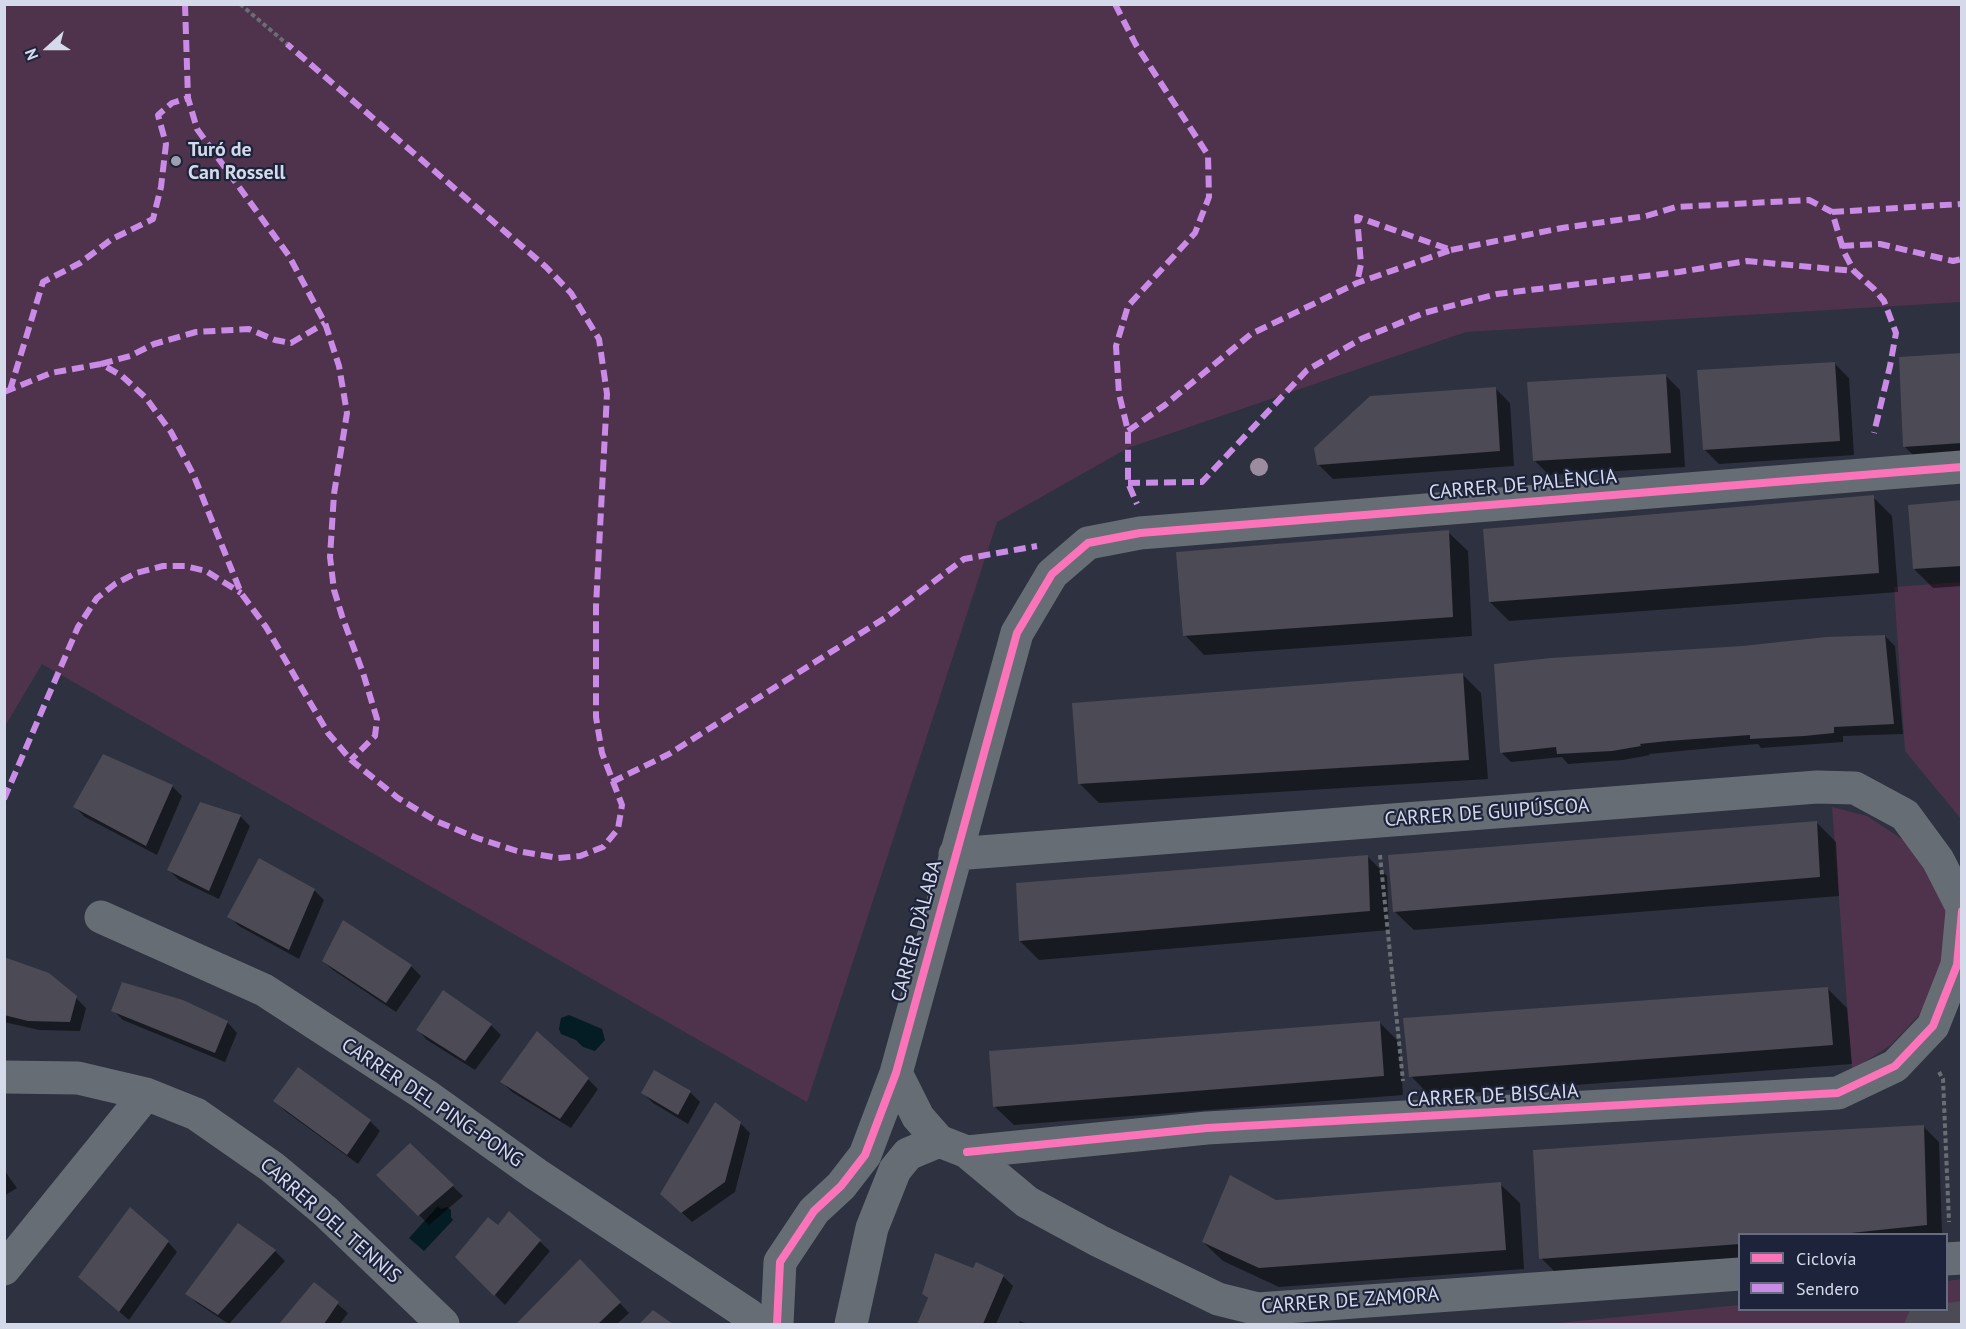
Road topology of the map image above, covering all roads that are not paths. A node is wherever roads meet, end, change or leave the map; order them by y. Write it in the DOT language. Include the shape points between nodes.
graph roads {
  1 [pos="1962,467"];
  2 [pos="1088,543"];
  3 [pos="955,854"];
  4 [pos="1962,909"];
  5 [pos="101,916"];
  6 [pos="1958,966"];
  7 [pos="896,1073"];
  8 [pos="4,1077"];
  9 [pos="146,1094"];
  10 [pos="953,1146"];
  11 [pos="4,1269"];
  12 [pos="1738,1274"];
  13 [pos="756,1321"];
  14 [pos="443,1324"];
  15 [pos="851,1324"];
  1 -- 2 [label="street, CARRER DE PALÈNCIA" via="1152,532"];
  2 -- 3 [label="street, CARRER D'ÀLABA" via="1052,574 1017,633"];
  3 -- 4 [label="street, CARRER DE GUIPÚSCOA" via="1818,787 1855,788 1905,815 1938,860"];
  3 -- 7 [label="street, CARRER D'ÀLABA"];
  4 -- 6 [label="street, CARRER DE GUIPÚSCOA"];
  5 -- 13 [label="street, CARRER DEL PING-PONG" via="264,990"];
  6 -- 10 [label="street, CARRER DE BISCAIA" via="1933,1026 1895,1066 1838,1093"];
  7 -- 10 [label="street" via="918,1117"];
  7 -- 13 [label="street, CARRER D'ÀLABA" via="865,1155 841,1186 814,1211 780,1262"];
  8 -- 9 [label="street, CARRER DEL TENNIS" via="78,1078"];
  9 -- 11 [label="street"];
  9 -- 14 [label="street, CARRER DEL TENNIS" via="196,1114 272,1167 325,1211"];
  10 -- 12 [label="street, CARRER DE ZAMORA" via="1028,1202 1099,1241 1218,1299 1258,1309"];
  10 -- 15 [label="street" via="908,1154 895,1170 872,1228"];
}
